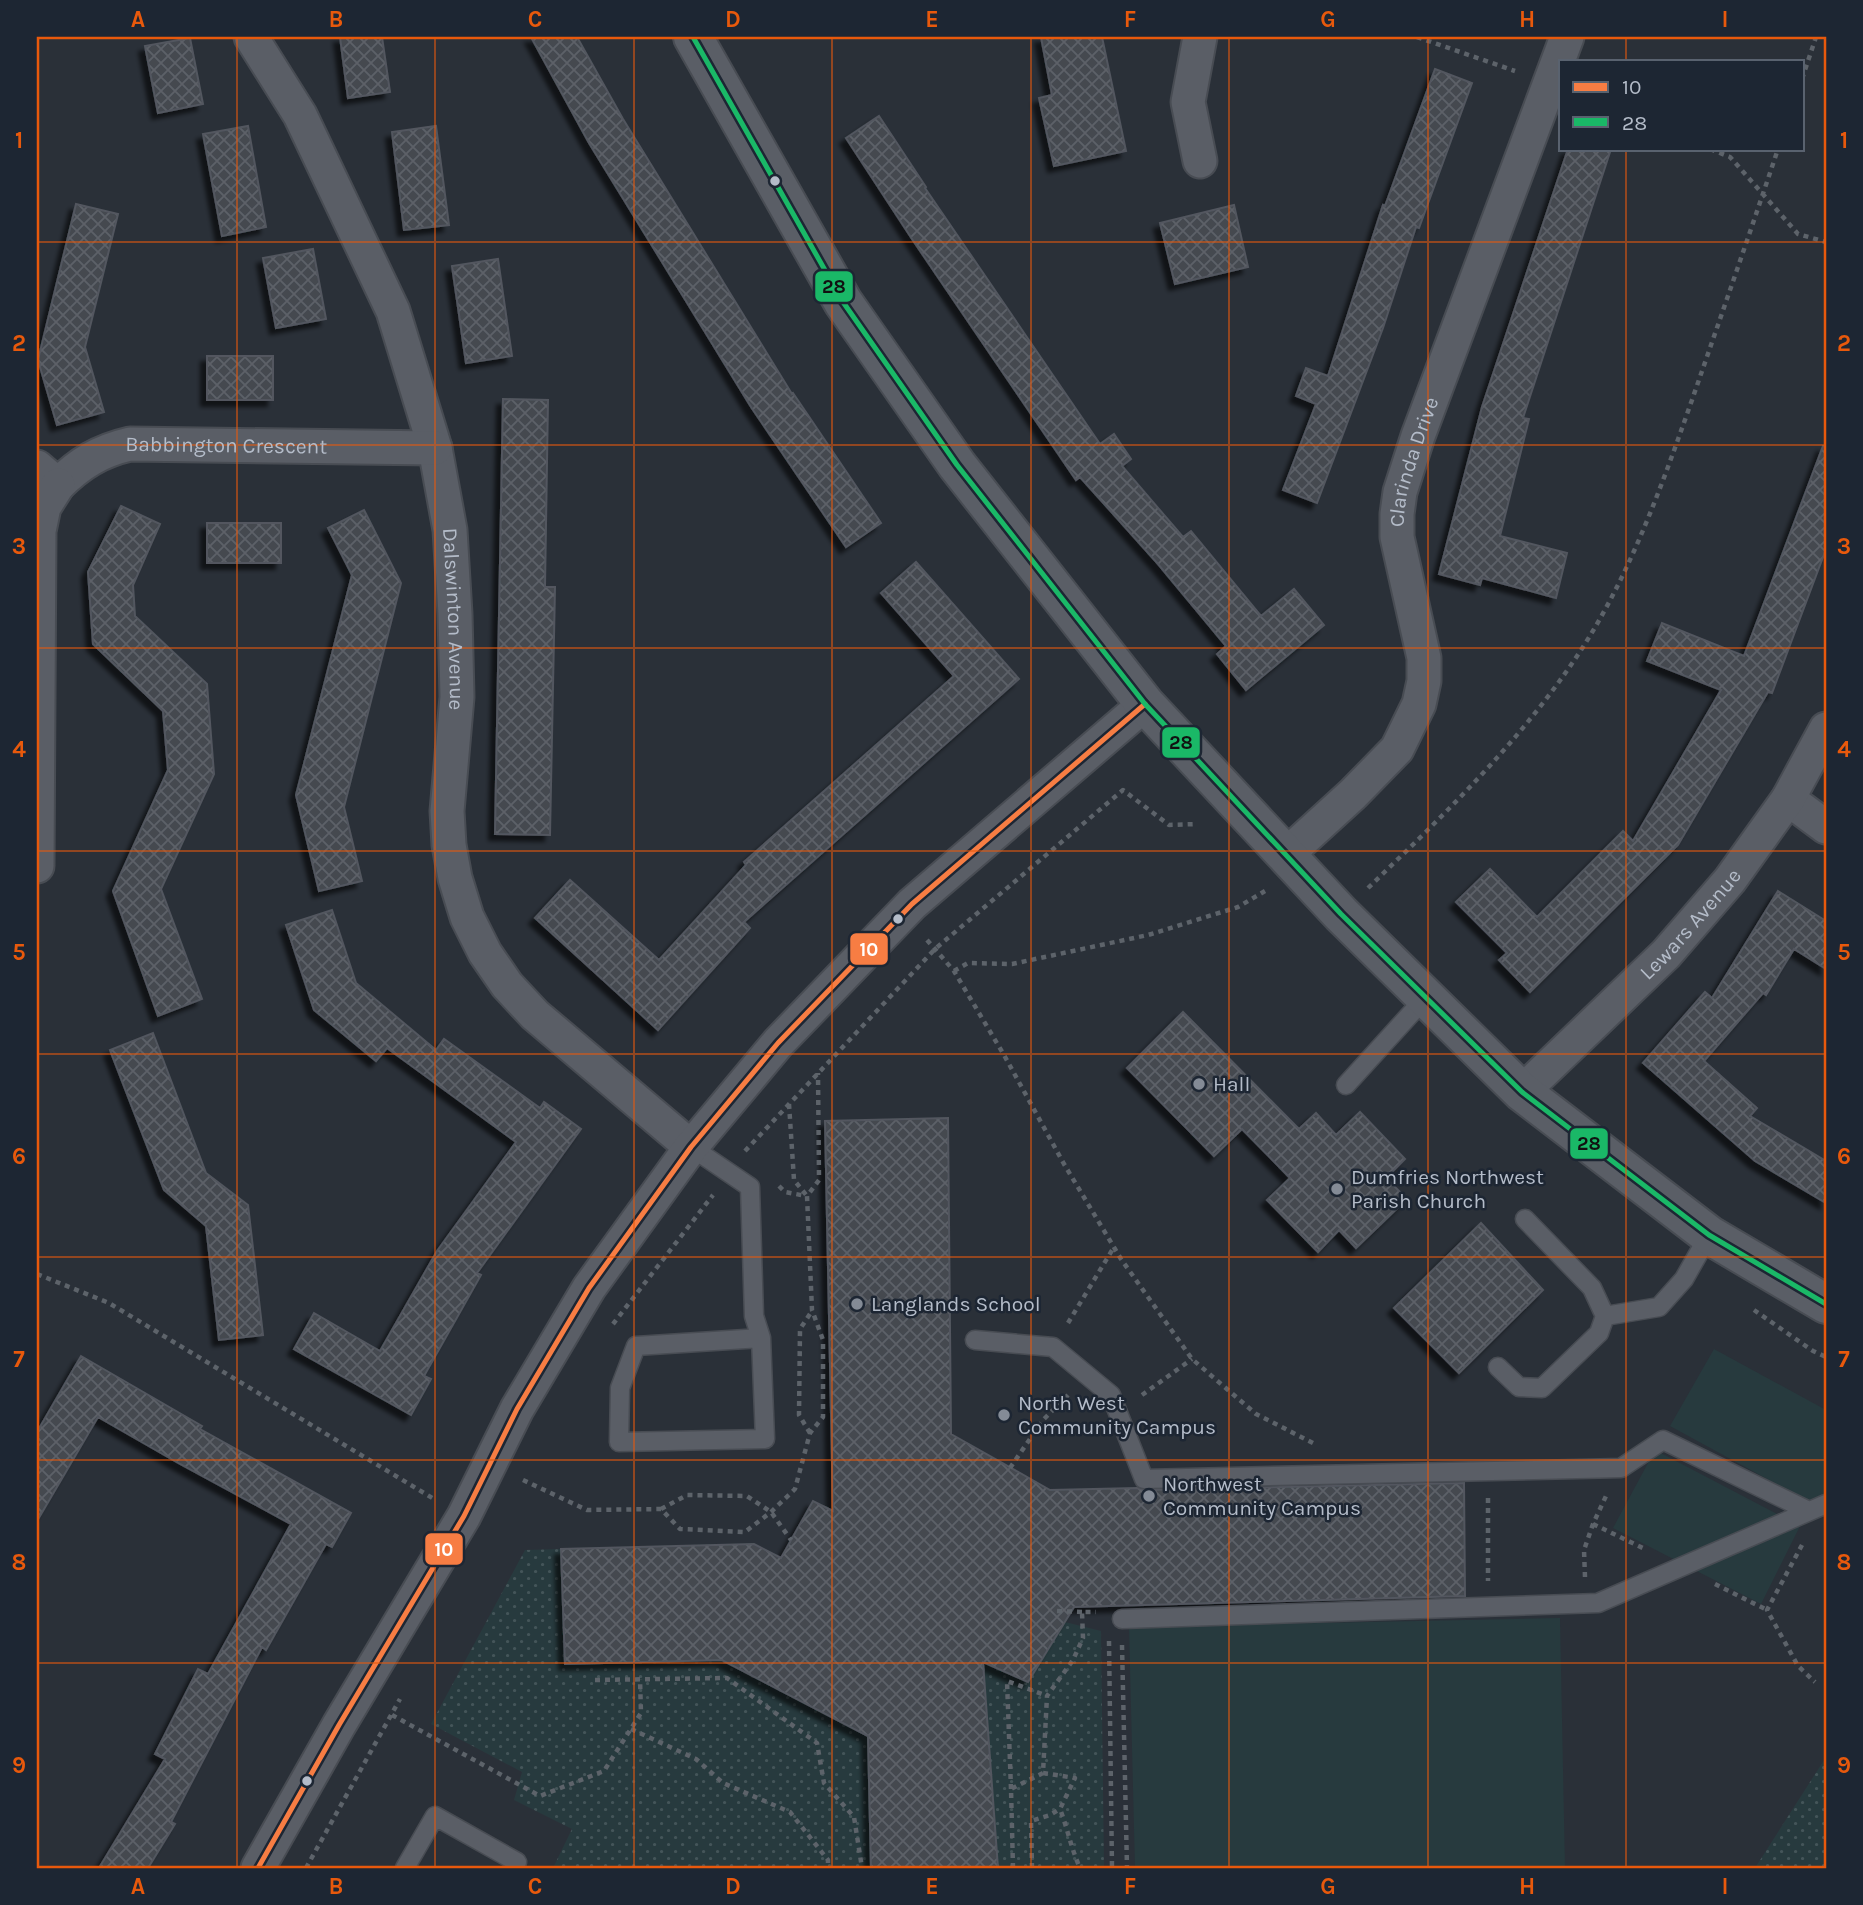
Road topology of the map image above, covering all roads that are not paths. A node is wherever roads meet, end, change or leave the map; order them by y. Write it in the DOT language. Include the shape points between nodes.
graph roads {
  1 [pos="251,37"];
  2 [pos="693,37"];
  3 [pos="1200,37"];
  4 [pos="1567,37"];
  5 [pos="1200,161"];
  6 [pos="435,448"];
  7 [pos="48,476"];
  8 [pos="1145,704"];
  9 [pos="1826,729"];
  10 [pos="1788,799"];
  11 [pos="1826,827"];
  12 [pos="37,866"];
  13 [pos="1277,872"];
  14 [pos="1426,997"];
  15 [pos="1346,1085"];
  16 [pos="1522,1092"];
  17 [pos="691,1147"];
  18 [pos="1525,1219"];
  19 [pos="1709,1236"];
  20 [pos="1826,1304"];
  21 [pos="1605,1317"];
  22 [pos="761,1338"];
  23 [pos="975,1340"];
  24 [pos="1498,1367"];
  25 [pos="1826,1504"];
  26 [pos="1809,1511"];
  27 [pos="1115,1619"];
  28 [pos="519,1866"];
  29 [pos="258,1868"];
  30 [pos="405,1868"];
  1 -- 6 [label="street, Dalswinton Avenue" via="300,115 393,311"];
  2 -- 8 [label="street" via="842,302 957,465"];
  3 -- 5 [label="street" via="1188,102"];
  4 -- 13 [label="street, Clarinda Drive" via="1400,492 1397,537 1424,658 1419,704 1397,749"];
  6 -- 7 [label="street, Babbington Crescent" via="130,444"];
  6 -- 17 [label="street, Dalswinton Avenue" via="450,530 455,614 457,697 447,811 449,845 467,916 485,953 534,1015"];
  7 -- 12 [label="street" via="39,531"];
  8 -- 13 [label="street"];
  8 -- 17 [label="street" via="904,913 778,1042"];
  9 -- 10 [label="street, Lewars Avenue"];
  10 -- 11 [label="street"];
  10 -- 16 [label="street, Lewars Avenue" via="1730,880 1666,954"];
  13 -- 14 [label="street" via="1341,914"];
  14 -- 15 [label="lane"];
  14 -- 16 [label="street"];
  16 -- 19 [label="street"];
  17 -- 22 [label="lane" via="750,1186 754,1317"];
  17 -- 29 [label="street" via="589,1288 517,1409 464,1516"];
  18 -- 21 [label="lane" via="1592,1288"];
  19 -- 20 [label="street"];
  19 -- 21 [label="lane" via="1684,1279 1659,1307"];
  21 -- 24 [label="lane" via="1599,1333 1542,1388 1519,1387"];
  22 -- 22 [label="lane" via="765,1439 619,1442 620,1388 636,1346"];
  23 -- 26 [label="lane" via="1053,1347 1111,1395 1144,1479 1621,1468 1663,1440"];
  25 -- 26 [label="lane"];
  26 -- 27 [label="lane" via="1598,1603"];
  28 -- 30 [label="lane" via="435,1816"];
}
